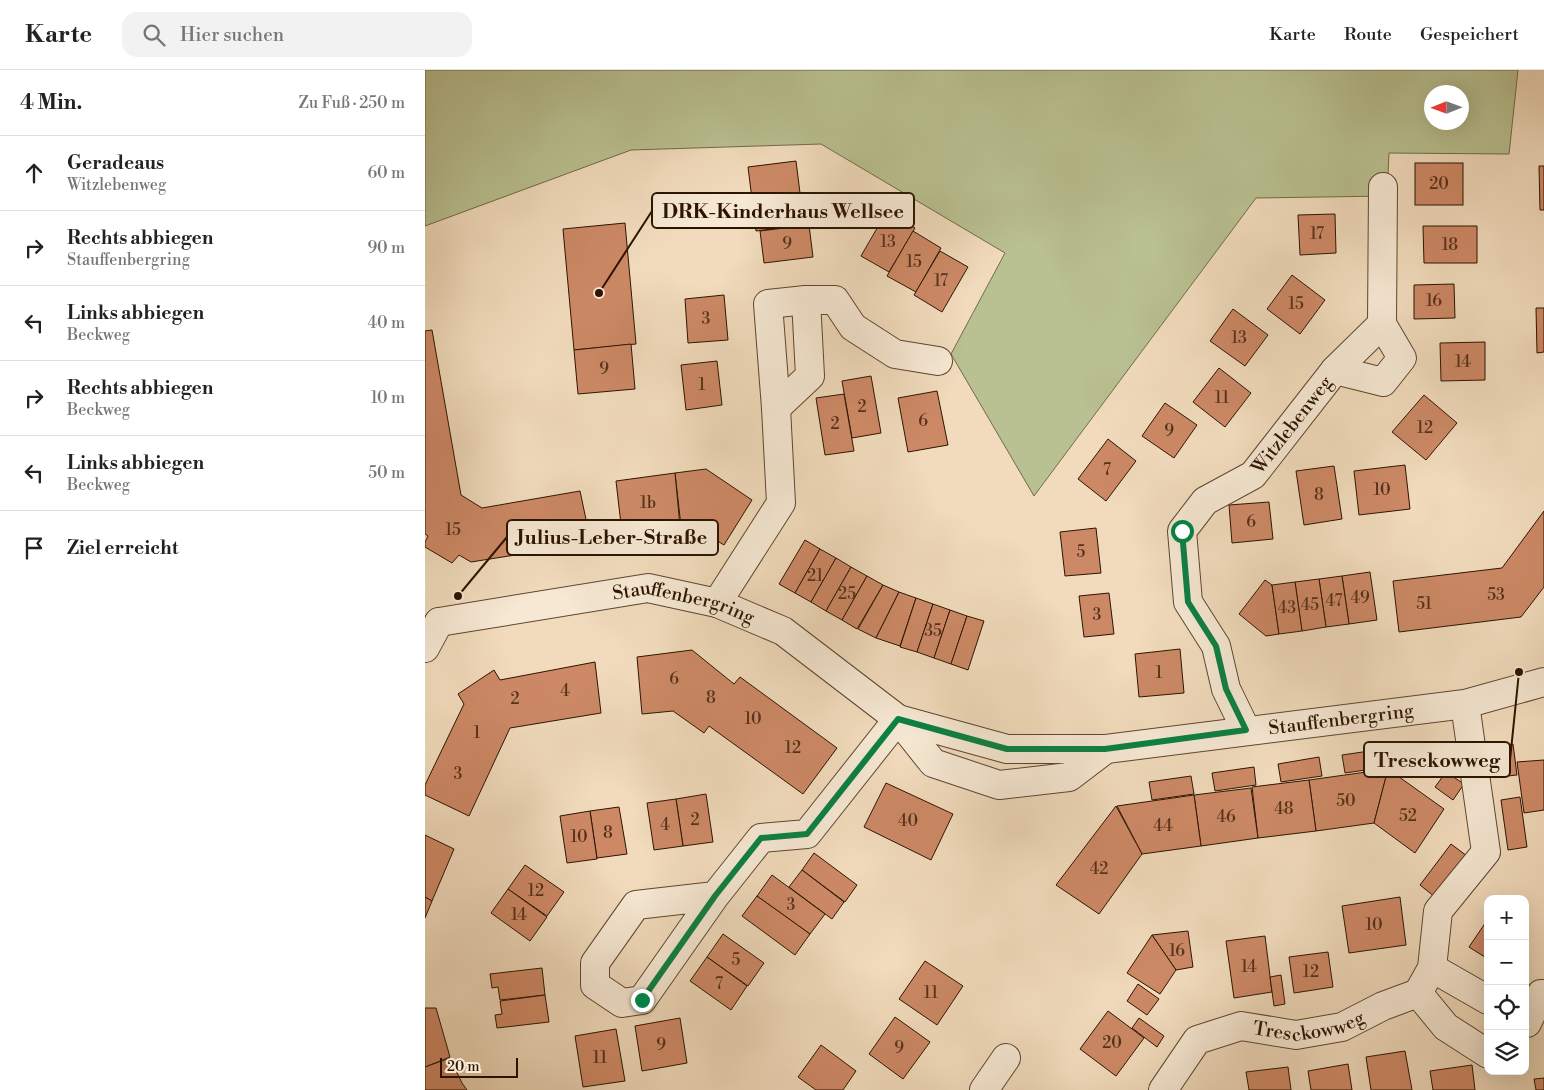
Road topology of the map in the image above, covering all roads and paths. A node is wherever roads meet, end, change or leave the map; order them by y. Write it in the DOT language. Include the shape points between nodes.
graph roads {
  1 [pos="1383,187"];
  2 [pos="806,300"];
  3 [pos="1381,324"];
  4 [pos="938,361"];
  5 [pos="1335,370"];
  6 [pos="776,408"];
  7 [pos="717,603"];
  8 [pos="432,618"];
  9 [pos="425,648"];
  10 [pos="1544,682"];
  11 [pos="1465,704"];
  12 [pos="898,719"];
  13 [pos="1246,730"];
  14 [pos="1105,749"];
  15 [pos="715,896"];
  16 [pos="1432,968"];
  17 [pos="1418,993"];
  18 [pos="1544,994"];
  19 [pos="1484,998"];
  20 [pos="1529,1018"];
  21 [pos="1484,1051"];
  22 [pos="1007,1058"];
  23 [pos="985,1090"];
  24 [pos="1163,1090"];
  1 -- 3 [label="street"];
  2 -- 4 [label="street" via="835,300 853,327 895,354"];
  2 -- 6 [label="street" via="810,376"];
  2 -- 6 [label="street" via="768,304"];
  3 -- 5 [label="street, Witzlebenweg"];
  3 -- 5 [label="street, Witzlebenweg" via="1402,358 1383,382"];
  5 -- 13 [label="street, Witzlebenweg" via="1253,474 1205,501 1182,531 1188,602 1216,646 1226,689"];
  6 -- 7 [label="street" via="781,503"];
  7 -- 8 [label="street, Stauffenbergring" via="648,588"];
  7 -- 12 [label="street, Stauffenbergring" via="783,631"];
  8 -- 9 [label="street"];
  10 -- 11 [label="street, Stauffenbergring"];
  11 -- 13 [label="street, Stauffenbergring"];
  11 -- 16 [label="street" via="1486,852 1437,911"];
  12 -- 14 [label="street, Stauffenbergring" via="1007,749"];
  12 -- 14 [label="street, Stauffenbergring" via="933,763 999,784 1069,777"];
  12 -- 15 [label="street" via="807,834 761,838"];
  13 -- 14 [label="street, Stauffenbergring"];
  15 -- 15 [label="street" via="642,1000 621,1003 595,985 595,963 636,905"];
  16 -- 17 [label="street"];
  16 -- 19 [label="street"];
  17 -- 21 [label="street" via="1446,1027"];
  17 -- 24 [label="street, Tresckowweg" via="1342,1027 1296,1035 1241,1026 1197,1040"];
  18 -- 20 [label="street" via="1541,994"];
  22 -- 23 [label="street"];
}
